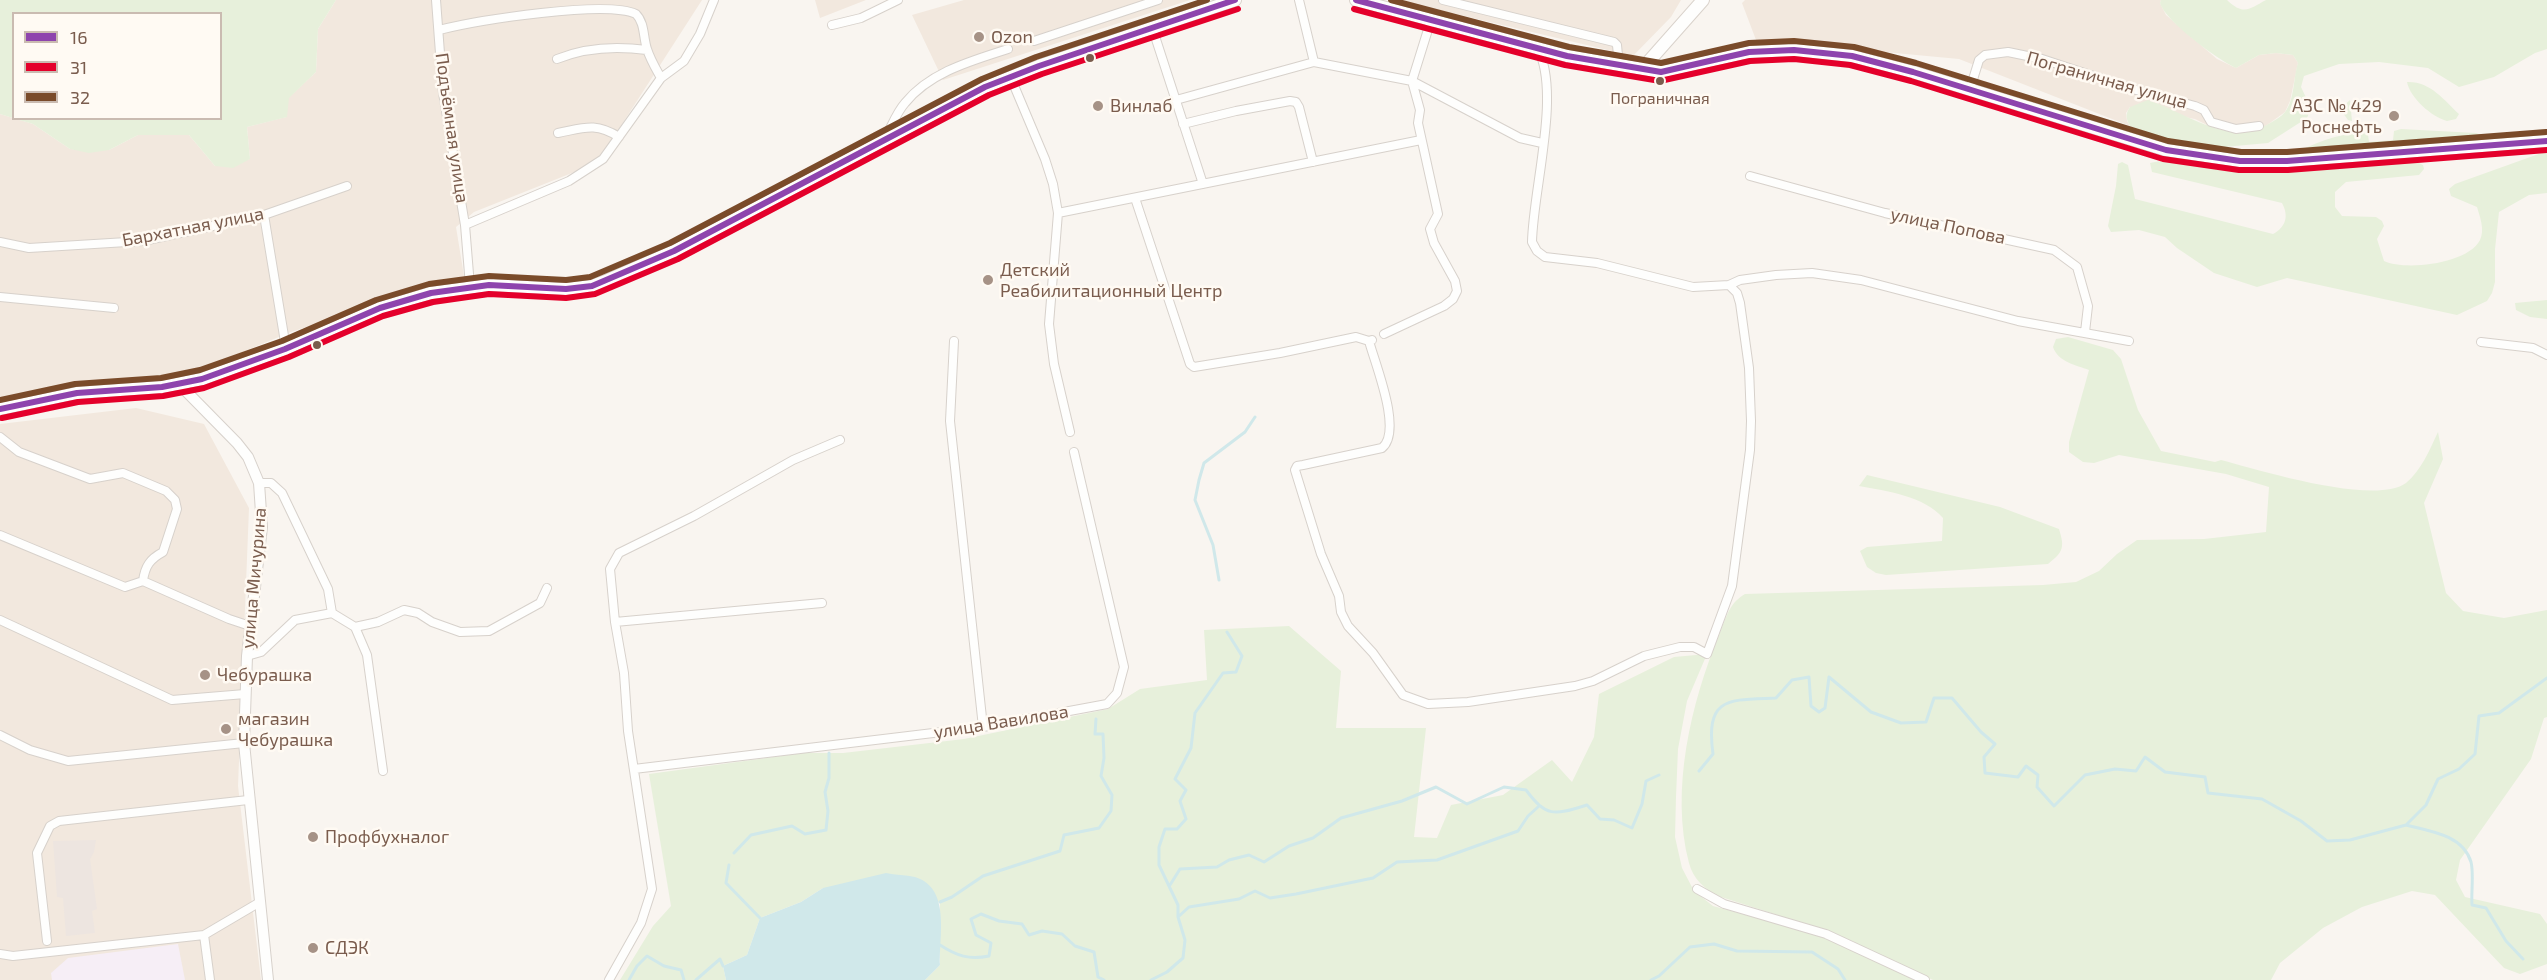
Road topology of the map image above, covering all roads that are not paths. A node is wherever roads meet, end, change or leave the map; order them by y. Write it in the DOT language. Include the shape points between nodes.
graph roads {
  1 [pos="436,0"];
  2 [pos="714,0"];
  3 [pos="898,0"];
  4 [pos="1158,0"];
  5 [pos="1235,0"];
  6 [pos="1299,0"];
  7 [pos="1356,0"];
  8 [pos="1443,0"];
  9 [pos="1703,0"];
  10 [pos="1431,20"];
  11 [pos="832,25"];
  12 [pos="1152,27"];
  13 [pos="439,30"];
  14 [pos="1034,41"];
  15 [pos="1538,49"];
  16 [pos="647,50"];
  17 [pos="1008,50"];
  18 [pos="557,58"];
  19 [pos="1314,62"];
  20 [pos="1619,66"];
  21 [pos="1642,69"];
  22 [pos="1010,76"];
  23 [pos="661,78"];
  24 [pos="1412,81"];
  25 [pos="1970,90"];
  26 [pos="1176,100"];
  27 [pos="1183,124"];
  28 [pos="2259,126"];
  29 [pos="558,133"];
  30 [pos="619,136"];
  31 [pos="884,140"];
  32 [pos="1421,140"];
  33 [pos="2547,141"];
  34 [pos="1542,143"];
  35 [pos="1313,162"];
  36 [pos="1750,176"];
  37 [pos="1203,184"];
  38 [pos="347,186"];
  39 [pos="1135,198"];
  40 [pos="1058,213"];
  41 [pos="264,215"];
  42 [pos="465,225"];
  43 [pos="0,242"];
  44 [pos="1729,285"];
  45 [pos="470,286"];
  46 [pos="0,297"];
  47 [pos="114,308"];
  48 [pos="2085,332"];
  49 [pos="1384,334"];
  50 [pos="954,341"];
  51 [pos="2129,341"];
  52 [pos="2481,342"];
  53 [pos="286,348"];
  54 [pos="2547,355"];
  55 [pos="180,385"];
  56 [pos="0,410"];
  57 [pos="1070,432"];
  58 [pos="0,437"];
  59 [pos="840,440"];
  60 [pos="1074,452"];
  61 [pos="259,483"];
  62 [pos="0,534"];
  63 [pos="143,581"];
  64 [pos="547,588"];
  65 [pos="822,603"];
  66 [pos="332,613"];
  67 [pos="0,620"];
  68 [pos="615,622"];
  69 [pos="250,626"];
  70 [pos="355,627"];
  71 [pos="247,656"];
  72 [pos="245,693"];
  73 [pos="983,727"];
  74 [pos="0,735"];
  75 [pos="244,743"];
  76 [pos="634,769"];
  77 [pos="383,771"];
  78 [pos="248,800"];
  79 [pos="1697,889"];
  80 [pos="260,902"];
  81 [pos="204,935"];
  82 [pos="47,941"];
  83 [pos="0,954"];
  84 [pos="210,980"];
  85 [pos="268,980"];
  86 [pos="609,980"];
  87 [pos="1925,980"];
  1 -- 13 [label="street, Подъёмная улица"];
  2 -- 23 [label="street" via="684,61"];
  3 -- 11 [label="street" via="861,18"];
  4 -- 14 [label="street"];
  5 -- 12 [label="main road"];
  6 -- 19 [label="street"];
  7 -- 10 [label="main road"];
  8 -- 20 [label="street" via="1614,42"];
  9 -- 21 [label="main road"];
  10 -- 15 [label="main road"];
  10 -- 24 [label="street"];
  12 -- 22 [label="main road"];
  12 -- 26 [label="street"];
  13 -- 16 [label="street, Подъёмная улица" via="542,7 605,1 637,15"];
  13 -- 42 [label="street, Подъёмная улица" via="443,93"];
  15 -- 20 [label="main road"];
  15 -- 34 [label="street" via="1547,85"];
  16 -- 18 [label="street" via="618,46"];
  16 -- 23 [label="street, Подъёмная улица"];
  17 -- 31 [label="street" via="922,85 904,104"];
  19 -- 24 [label="street"];
  19 -- 26 [label="street"];
  20 -- 21 [label="main road"];
  21 -- 25 [label="main road" via="1672,71 1749,52 1820,51 1883,64"];
  22 -- 31 [label="main road"];
  22 -- 40 [label="street" via="1045,159"];
  23 -- 30 [label="street"];
  24 -- 32 [label="street" via="1420,110"];
  24 -- 34 [label="street" via="1520,138"];
  25 -- 28 [label="street, Пограничная улица" via="1979,60 1985,55 2008,52 2195,106 2204,110 2211,122 2236,129"];
  25 -- 33 [label="main road" via="2166,150 2240,161 2287,161"];
  26 -- 27 [label="street"];
  27 -- 35 [label="street" via="1296,102"];
  27 -- 37 [label="street"];
  29 -- 30 [label="street" via="595,126"];
  30 -- 42 [label="street" via="603,159 587,172"];
  31 -- 45 [label="main road" via="674,251 592,286"];
  32 -- 35 [label="street"];
  32 -- 49 [label="street" via="1438,214 1430,229 1456,291 1444,306"];
  34 -- 44 [label="street" via="1532,231 1537,250 1545,256 1597,263 1693,287"];
  35 -- 37 [label="street"];
  36 -- 48 [label="street, улица Попова" via="1885,213 2054,250 2077,267 2088,306"];
  37 -- 39 [label="street"];
  38 -- 41 [label="street, Бархатная улица"];
  39 -- 40 [label="street"];
  39 -- 44 [label="street" via="1176,326 1194,367 1356,337 1372,340 1387,410 1387,444 1297,466 1295,470 1348,627 1403,694 1428,704 1575,686 1663,650 1694,647 1707,654 1732,586 1751,421 1740,303"];
  40 -- 57 [label="street" via="1049,324"];
  41 -- 43 [label="street, Бархатная улица" via="142,241 29,248"];
  41 -- 53 [label="street"];
  42 -- 45 [label="street, Подъёмная улица"];
  44 -- 48 [label="street" via="1740,280 1812,273 1861,280 2008,319"];
  45 -- 53 [label="main road" via="380,308"];
  46 -- 47 [label="street"];
  48 -- 51 [label="street"];
  50 -- 73 [label="street" via="950,422"];
  52 -- 54 [label="street" via="2533,348"];
  53 -- 55 [label="main road"];
  55 -- 56 [label="main road" via="88,391"];
  55 -- 61 [label="street, улица Мичурина" via="237,443"];
  58 -- 63 [label="street" via="19,452 90,479 123,473 166,491 175,500 177,509 163,552 152,558 144,570"];
  59 -- 68 [label="street" via="793,460 619,553 610,569"];
  60 -- 73 [label="street, улица Вавилова" via="1124,667 1117,693 1107,704"];
  61 -- 66 [label="street" via="271,483 282,493 328,589"];
  61 -- 69 [label="street, улица Мичурина" via="262,527"];
  62 -- 63 [label="street" via="125,587"];
  63 -- 69 [label="street"];
  64 -- 70 [label="street" via="540,603 489,631 460,632 404,610"];
  65 -- 68 [label="street"];
  66 -- 70 [label="street"];
  66 -- 71 [label="street" via="295,620 261,652"];
  67 -- 72 [label="street" via="172,700"];
  68 -- 76 [label="street"];
  69 -- 71 [label="street, улица Мичурина"];
  70 -- 77 [label="street" via="367,655"];
  71 -- 72 [label="street, улица Мичурина"];
  72 -- 75 [label="street, улица Мичурина"];
  73 -- 76 [label="street, улица Вавилова"];
  74 -- 75 [label="street" via="30,750 68,761"];
  75 -- 78 [label="street, улица Мичурина"];
  76 -- 86 [label="street" via="652,889 641,923"];
  78 -- 80 [label="street, улица Мичурина"];
  78 -- 82 [label="street" via="59,821 50,826 37,853"];
  79 -- 87 [label="street" via="1724,904 1826,934"];
  80 -- 81 [label="street"];
  80 -- 85 [label="street, улица Мичурина"];
  81 -- 83 [label="street" via="13,956"];
  81 -- 84 [label="street"];
}
